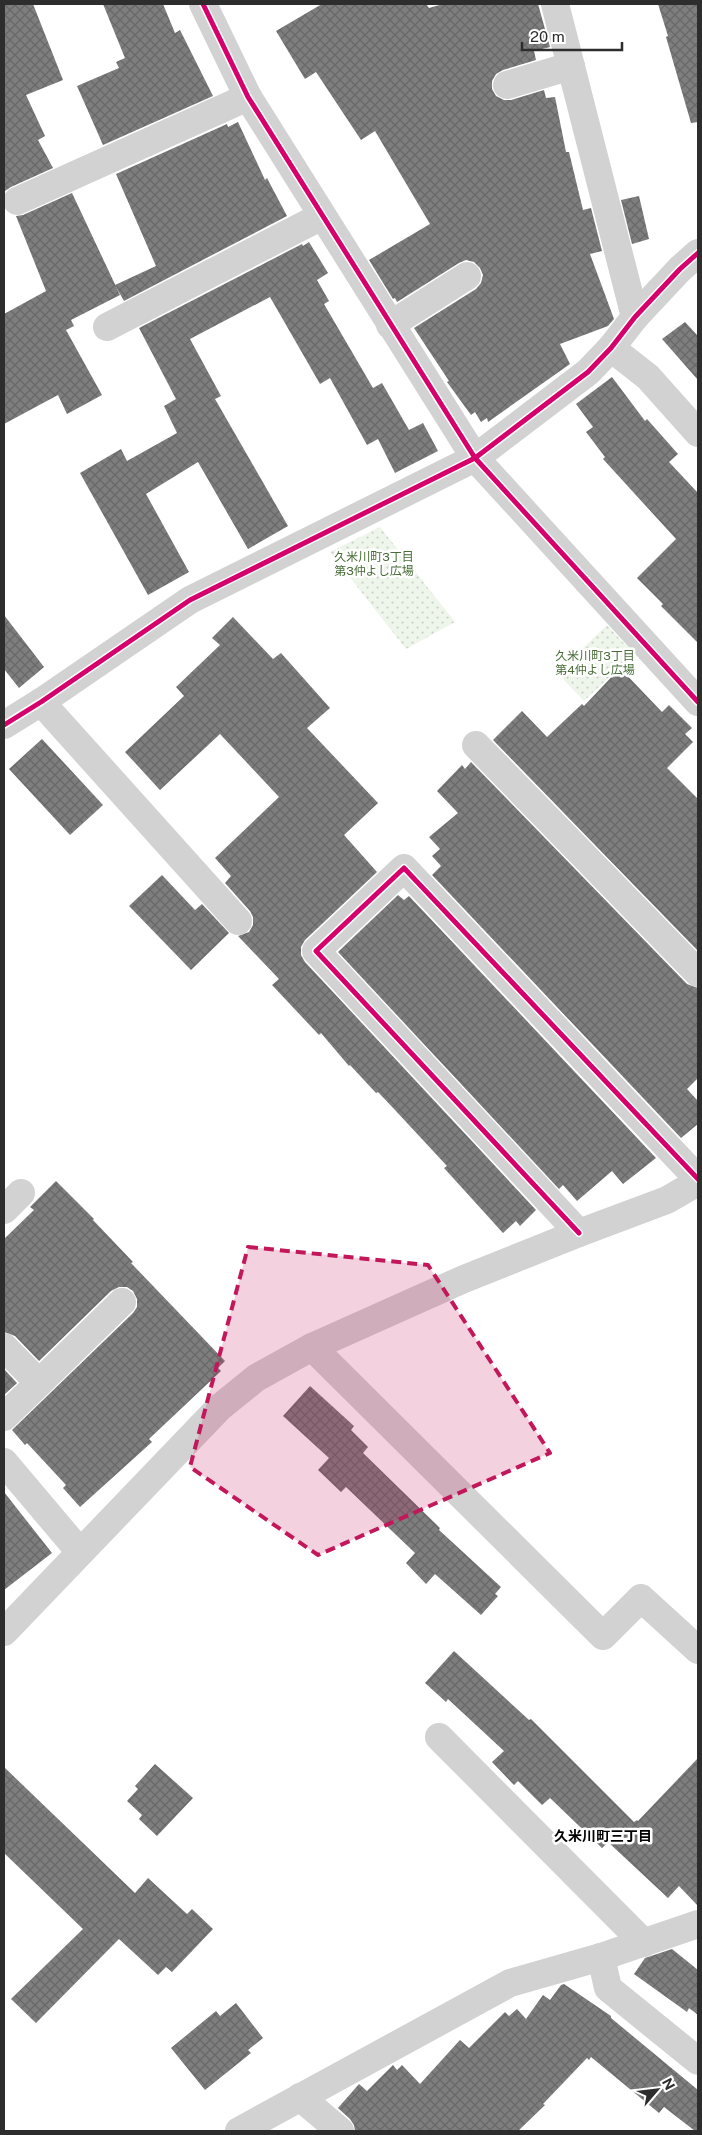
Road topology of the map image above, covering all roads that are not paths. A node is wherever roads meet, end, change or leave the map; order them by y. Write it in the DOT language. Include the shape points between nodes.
graph roads {
  1 [pos="203,4"];
  2 [pos="555,4"];
  3 [pos="571,66"];
  4 [pos="507,85"];
  5 [pos="248,97"];
  6 [pos="17,200"];
  7 [pos="322,216"];
  8 [pos="698,253"];
  9 [pos="467,276"];
  10 [pos="635,317"];
  11 [pos="390,325"];
  12 [pos="106,327"];
  13 [pos="611,348"];
  14 [pos="698,433"];
  15 [pos="475,458"];
  16 [pos="41,702"];
  17 [pos="698,702"];
  18 [pos="4,725"];
  19 [pos="476,745"];
  20 [pos="238,921"];
  21 [pos="698,973"];
  22 [pos="698,1180"];
  23 [pos="579,1233"];
  24 [pos="122,1302"];
  25 [pos="4,1347"];
  26 [pos="312,1347"];
  27 [pos="39,1383"];
  28 [pos="4,1417"];
  29 [pos="4,1462"];
  30 [pos="80,1552"];
  31 [pos="5,1626"];
  32 [pos="698,1650"];
  33 [pos="439,1737"];
  34 [pos="698,1924"];
  35 [pos="644,1943"];
  36 [pos="601,1957"];
  37 [pos="698,2061"];
  38 [pos="300,2097"];
  39 [pos="239,2131"];
  40 [pos="340,2131"];
  1 -- 5 [label="street"];
  2 -- 3 [label="street"];
  3 -- 4 [label="street"];
  3 -- 10 [label="street"];
  5 -- 6 [label="street"];
  5 -- 7 [label="street"];
  7 -- 11 [label="street"];
  7 -- 12 [label="street"];
  8 -- 10 [label="street"];
  9 -- 11 [label="street"];
  10 -- 13 [label="street"];
  11 -- 15 [label="street"];
  13 -- 14 [label="street" via="648,376"];
  13 -- 15 [label="street" via="588,372"];
  15 -- 16 [label="street" via="190,600"];
  15 -- 17 [label="street"];
  16 -- 18 [label="street"];
  16 -- 20 [label="street"];
  19 -- 21 [label="street"];
  22 -- 23 [label="street" via="667,1200"];
  22 -- 23 [label="street" via="404,868 316,951"];
  23 -- 26 [label="street"];
  24 -- 27 [label="street"];
  25 -- 27 [label="street"];
  26 -- 30 [label="street" via="256,1378 219,1408"];
  26 -- 32 [label="street" via="604,1636 642,1598"];
  27 -- 28 [label="street"];
  29 -- 30 [label="street"];
  30 -- 31 [label="street"];
  33 -- 35 [label="street"];
  34 -- 35 [label="street"];
  35 -- 36 [label="street"];
  36 -- 37 [label="street" via="608,1988"];
  36 -- 38 [label="street" via="510,1983"];
  38 -- 39 [label="street"];
  38 -- 40 [label="street"];
}
